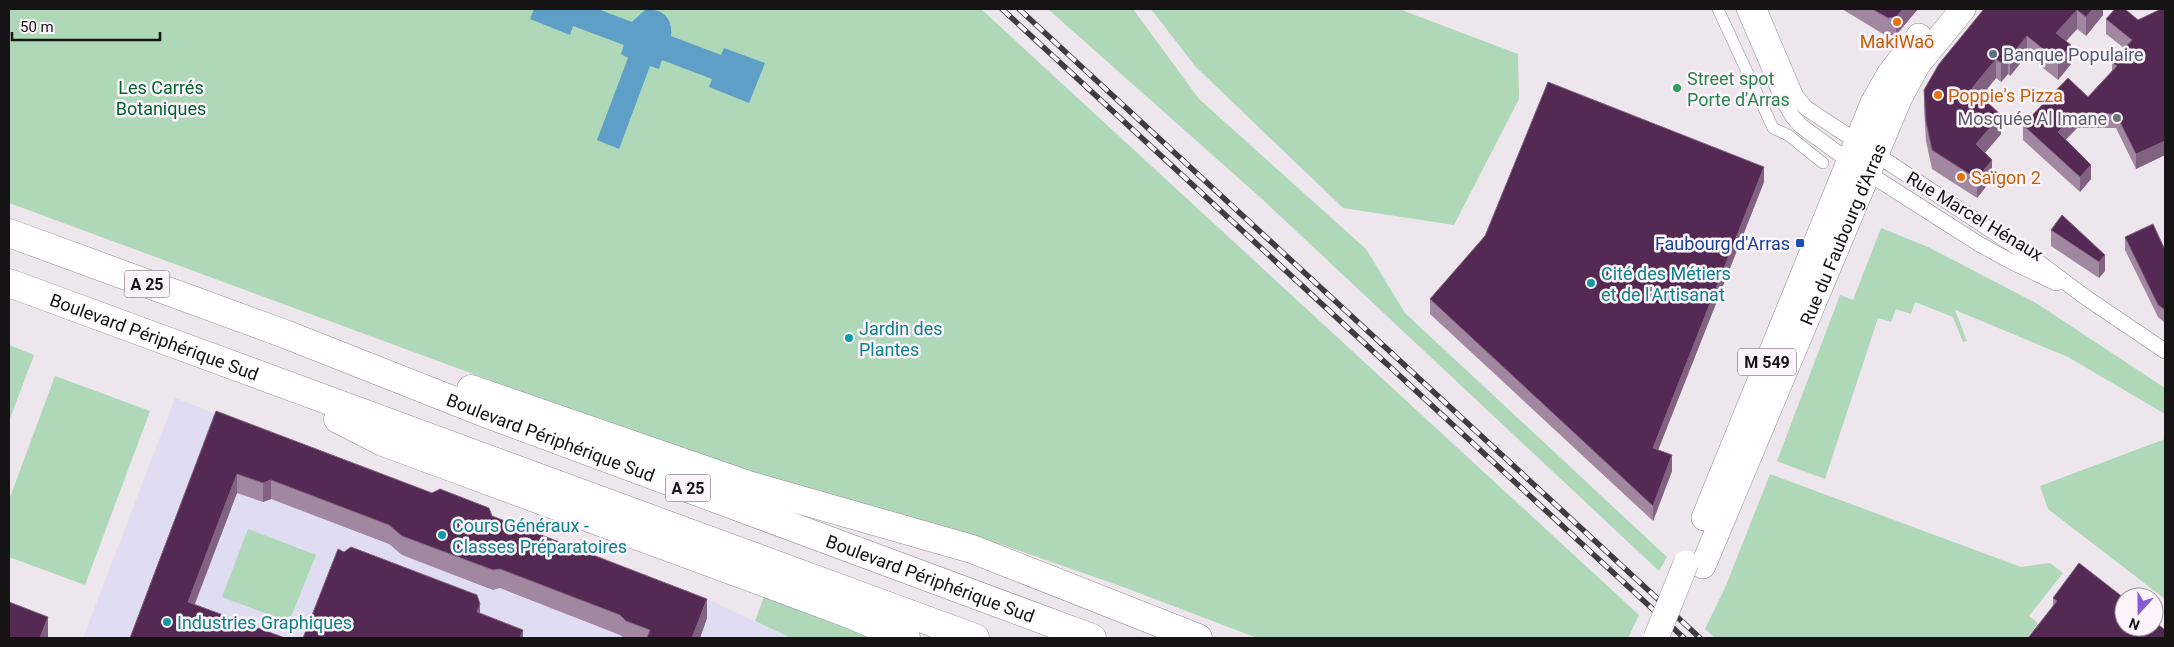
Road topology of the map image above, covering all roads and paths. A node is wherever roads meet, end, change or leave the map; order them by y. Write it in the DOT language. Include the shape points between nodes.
graph roads {
  1 [pos="1718,9"];
  2 [pos="1744,9"];
  3 [pos="1759,9"];
  4 [pos="1942,9"];
  5 [pos="1963,9"];
  6 [pos="1862,158"];
  7 [pos="1822,163"];
  8 [pos="9,233"];
  9 [pos="9,282"];
  10 [pos="2085,297"];
  11 [pos="285,334"];
  12 [pos="2165,351"];
  13 [pos="265,378"];
  14 [pos="1694,565"];
  15 [pos="906,638"];
  16 [pos="975,638"];
  17 [pos="1092,638"];
  18 [pos="1198,638"];
  19 [pos="1656,638"];
  20 [pos="1672,638"];
  1 -- 7 [label="street" via="1773,128 1788,135"];
  2 -- 6 [label="street" via="1792,117 1810,134"];
  3 -- 6 [label="street" via="1800,102"];
  4 -- 6 [label="main road, Rue du Faubourg d'Arras / M 549" via="1878,92"];
  5 -- 6 [label="main road, Rue du Faubourg d'Arras / M 549" via="1913,71"];
  6 -- 10 [label="street, Rue Marcel Hénaux" via="2033,258"];
  6 -- 10 [label="street, Rue Marcel Hénaux" via="1994,253"];
  6 -- 14 [label="main road, Rue du Faubourg d'Arras / M 549"];
  8 -- 11 [label="highway, Boulevard Périphérique Sud / A 25"];
  9 -- 13 [label="highway, Boulevard Périphérique Sud / A 25"];
  10 -- 12 [label="street, Rue Marcel Hénaux"];
  11 -- 17 [label="highway, Boulevard Périphérique Sud / A 25" via="494,416"];
  11 -- 18 [label="highway" via="517,403 748,485 956,544"];
  13 -- 15 [label="highway" via="383,442 847,613"];
  13 -- 16 [label="highway, Boulevard Périphérique Sud / A 25"];
  14 -- 19 [label="main road, Rue du Faubourg d'Arras / M 549, bridge"];
  14 -- 20 [label="main road, Rue du Faubourg d'Arras / M 549"];
}
